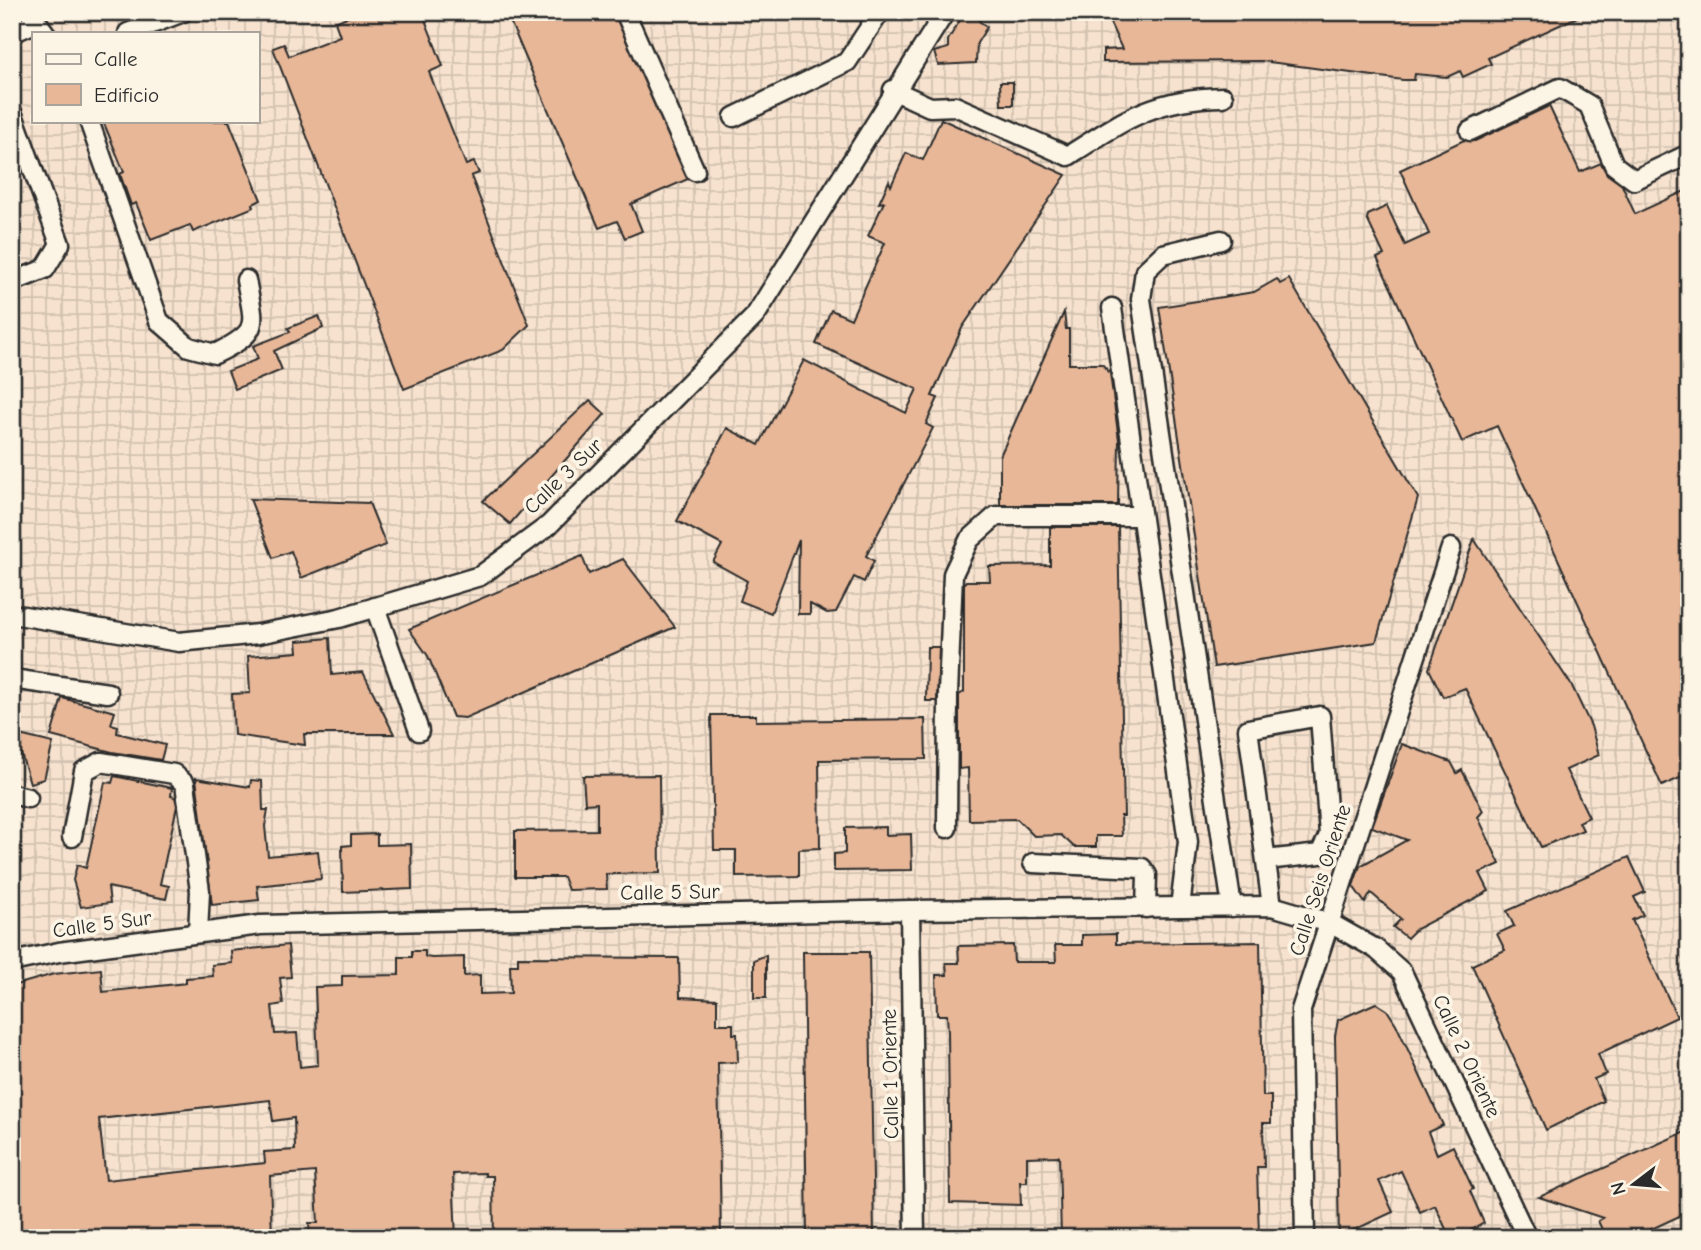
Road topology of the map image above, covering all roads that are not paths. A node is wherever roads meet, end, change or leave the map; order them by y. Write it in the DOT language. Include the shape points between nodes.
graph roads {
  1 [pos="183,12"];
  2 [pos="625,12"];
  3 [pos="880,12"];
  4 [pos="945,12"];
  5 [pos="37,23"];
  6 [pos="131,32"];
  7 [pos="12,33"];
  8 [pos="893,90"];
  9 [pos="1223,97"];
  10 [pos="12,112"];
  11 [pos="734,117"];
  12 [pos="89,122"];
  13 [pos="1470,131"];
  14 [pos="1689,154"];
  15 [pos="695,172"];
  16 [pos="1221,240"];
  17 [pos="246,280"];
  18 [pos="12,282"];
  19 [pos="1112,308"];
  20 [pos="1141,516"];
  21 [pos="1451,548"];
  22 [pos="375,607"];
  23 [pos="12,614"];
  24 [pos="12,678"];
  25 [pos="108,693"];
  26 [pos="419,731"];
  27 [pos="947,828"];
  28 [pos="72,837"];
  29 [pos="1266,860"];
  30 [pos="1033,863"];
  31 [pos="1272,906"];
  32 [pos="1180,907"];
  33 [pos="1232,907"];
  34 [pos="1146,908"];
  35 [pos="910,909"];
  36 [pos="1330,923"];
  37 [pos="198,933"];
  38 [pos="12,962"];
  39 [pos="915,1238"];
  40 [pos="1305,1238"];
  41 [pos="1527,1238"];
  1 -- 6 [label="street"];
  2 -- 15 [label="street"];
  3 -- 11 [label="street" via="847,62"];
  4 -- 8 [label="street, Calle 3 Sur"];
  5 -- 7 [label="street"];
  8 -- 9 [label="street" via="930,107 955,106 1068,156 1135,113 1187,97"];
  8 -- 22 [label="street, Calle 3 Sur" via="755,316 549,525 480,576"];
  10 -- 18 [label="street" via="60,244 45,269"];
  12 -- 17 [label="street" via="159,321 189,347 215,354 245,339 254,318"];
  13 -- 14 [label="street" via="1560,88 1589,105 1614,165 1634,180"];
  16 -- 33 [label="street" via="1163,254 1145,271 1141,299"];
  19 -- 20 [label="street"];
  20 -- 27 [label="street" via="996,516 969,540 953,574"];
  20 -- 32 [label="street" via="1188,842"];
  21 -- 36 [label="street, Calle Seis Oriente"];
  22 -- 23 [label="street, Calle 3 Sur" via="258,634 179,642"];
  22 -- 26 [label="street"];
  24 -- 25 [label="street"];
  28 -- 37 [label="street" via="84,771 101,762 174,774 185,784 200,891"];
  29 -- 29 [label="street" via="1248,729 1320,716 1329,835 1320,854"];
  29 -- 31 [label="street"];
  30 -- 34 [label="street" via="1142,868 1147,875"];
  31 -- 33 [label="street, Calle 5 Sur"];
  31 -- 36 [label="street, Calle 5 Sur"];
  32 -- 33 [label="street, Calle 5 Sur"];
  32 -- 34 [label="street, Calle 5 Sur"];
  34 -- 35 [label="street, Calle 5 Sur"];
  35 -- 37 [label="street, Calle 5 Sur" via="260,925"];
  35 -- 39 [label="street, Calle 1 Oriente"];
  36 -- 40 [label="street, Calle Seis Oriente" via="1301,1010"];
  36 -- 41 [label="street, Calle 2 Oriente" via="1376,949 1402,972"];
  37 -- 38 [label="street, Calle 5 Sur"];
}
